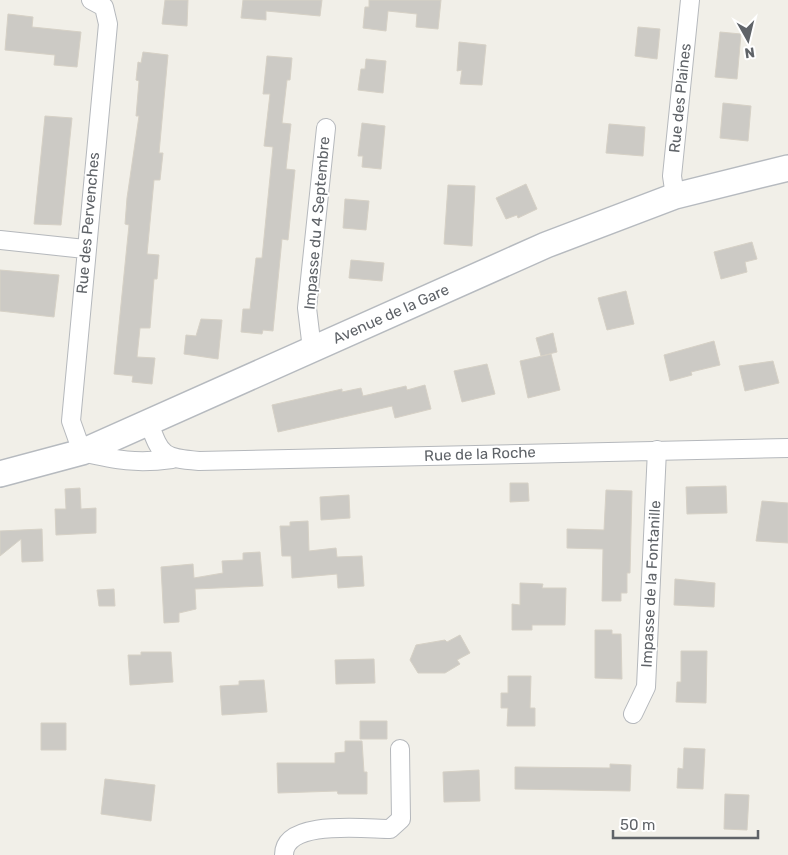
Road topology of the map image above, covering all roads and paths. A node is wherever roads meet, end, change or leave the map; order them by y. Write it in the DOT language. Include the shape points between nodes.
graph roads {
  1 [pos="91,0"];
  2 [pos="690,0"];
  3 [pos="326,128"];
  4 [pos="788,168"];
  5 [pos="675,196"];
  6 [pos="0,240"];
  7 [pos="85,249"];
  8 [pos="312,349"];
  9 [pos="149,423"];
  10 [pos="788,448"];
  11 [pos="657,450"];
  12 [pos="82,452"];
  13 [pos="172,459"];
  14 [pos="0,474"];
  15 [pos="632,714"];
  16 [pos="400,749"];
  17 [pos="284,855"];
  1 -- 7 [label="street, Rue des Pervenches" via="104,7 108,24"];
  2 -- 5 [label="street, Rue des Plaines" via="672,176"];
  3 -- 8 [label="street, Impasse du 4 Septembre" via="307,308"];
  4 -- 5 [label="street, Avenue de la Gare"];
  5 -- 8 [label="street, Avenue de la Gare" via="546,245"];
  6 -- 7 [label="street"];
  7 -- 12 [label="street, Rue des Pervenches" via="71,421"];
  8 -- 9 [label="street, Avenue de la Gare"];
  9 -- 12 [label="street, Avenue de la Gare"];
  9 -- 13 [label="street" via="158,447"];
  10 -- 11 [label="street, Rue de la Roche"];
  11 -- 13 [label="street, Rue de la Roche" via="364,459"];
  11 -- 15 [label="street, Impasse de la Fontanille" via="646,687"];
  12 -- 13 [label="street, Rue de la Roche" via="144,463"];
  12 -- 14 [label="street, Avenue de la Gare"];
  16 -- 17 [label="street" via="401,819 390,829 308,830 294,836 284,849"];
}
